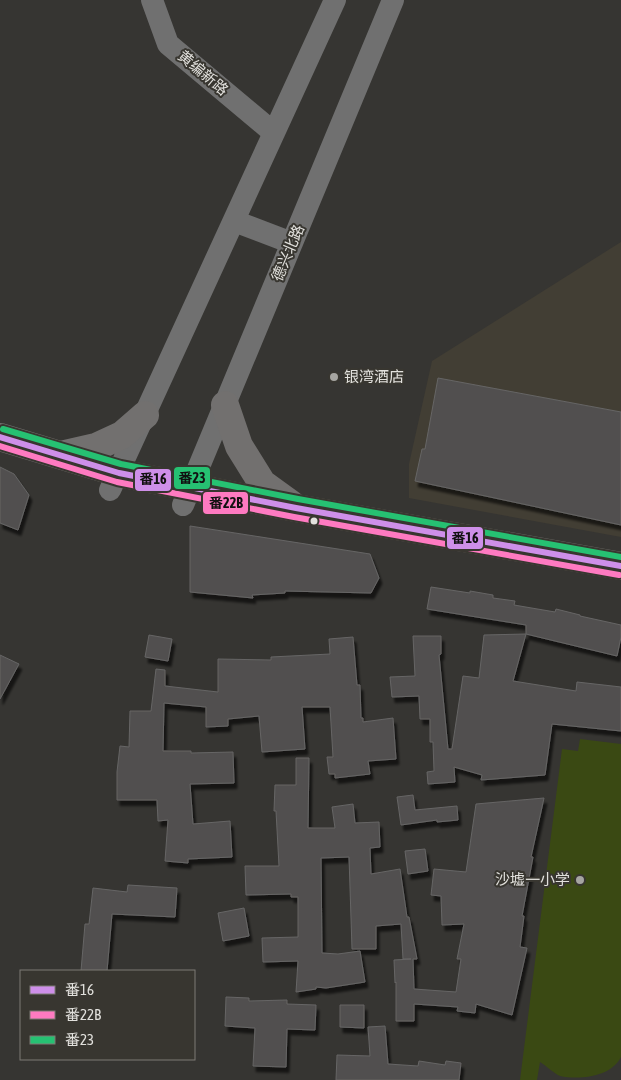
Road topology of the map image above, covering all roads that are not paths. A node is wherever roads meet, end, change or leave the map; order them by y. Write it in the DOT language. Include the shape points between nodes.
graph roads {
  1 [pos="152,0"];
  2 [pos="335,0"];
  3 [pos="393,0"];
  4 [pos="274,133"];
  5 [pos="234,220"];
  6 [pos="292,243"];
  7 [pos="224,405"];
  8 [pos="145,415"];
  9 [pos="0,437"];
  10 [pos="0,455"];
  11 [pos="60,456"];
  12 [pos="114,482"];
  13 [pos="186,496"];
  14 [pos="296,508"];
  15 [pos="621,566"];
  16 [pos="621,581"];
  1 -- 4 [label="street, 黄编新路" via="168,44"];
  2 -- 4 [label="street"];
  3 -- 6 [label="street, 德兴北路"];
  4 -- 5 [label="street"];
  5 -- 6 [label="street"];
  5 -- 8 [label="street"];
  6 -- 7 [label="street, 德兴北路"];
  7 -- 13 [label="street, 德兴北路"];
  7 -- 14 [label="main road" via="239,446 262,484"];
  8 -- 11 [label="main road" via="122,436"];
  8 -- 12 [label="street"];
  9 -- 11 [label="main road"];
  10 -- 12 [label="main road"];
  11 -- 12 [label="main road"];
  12 -- 13 [label="main road"];
  13 -- 14 [label="main road"];
  13 -- 16 [label="main road" via="296,522"];
  14 -- 15 [label="main road"];
}
